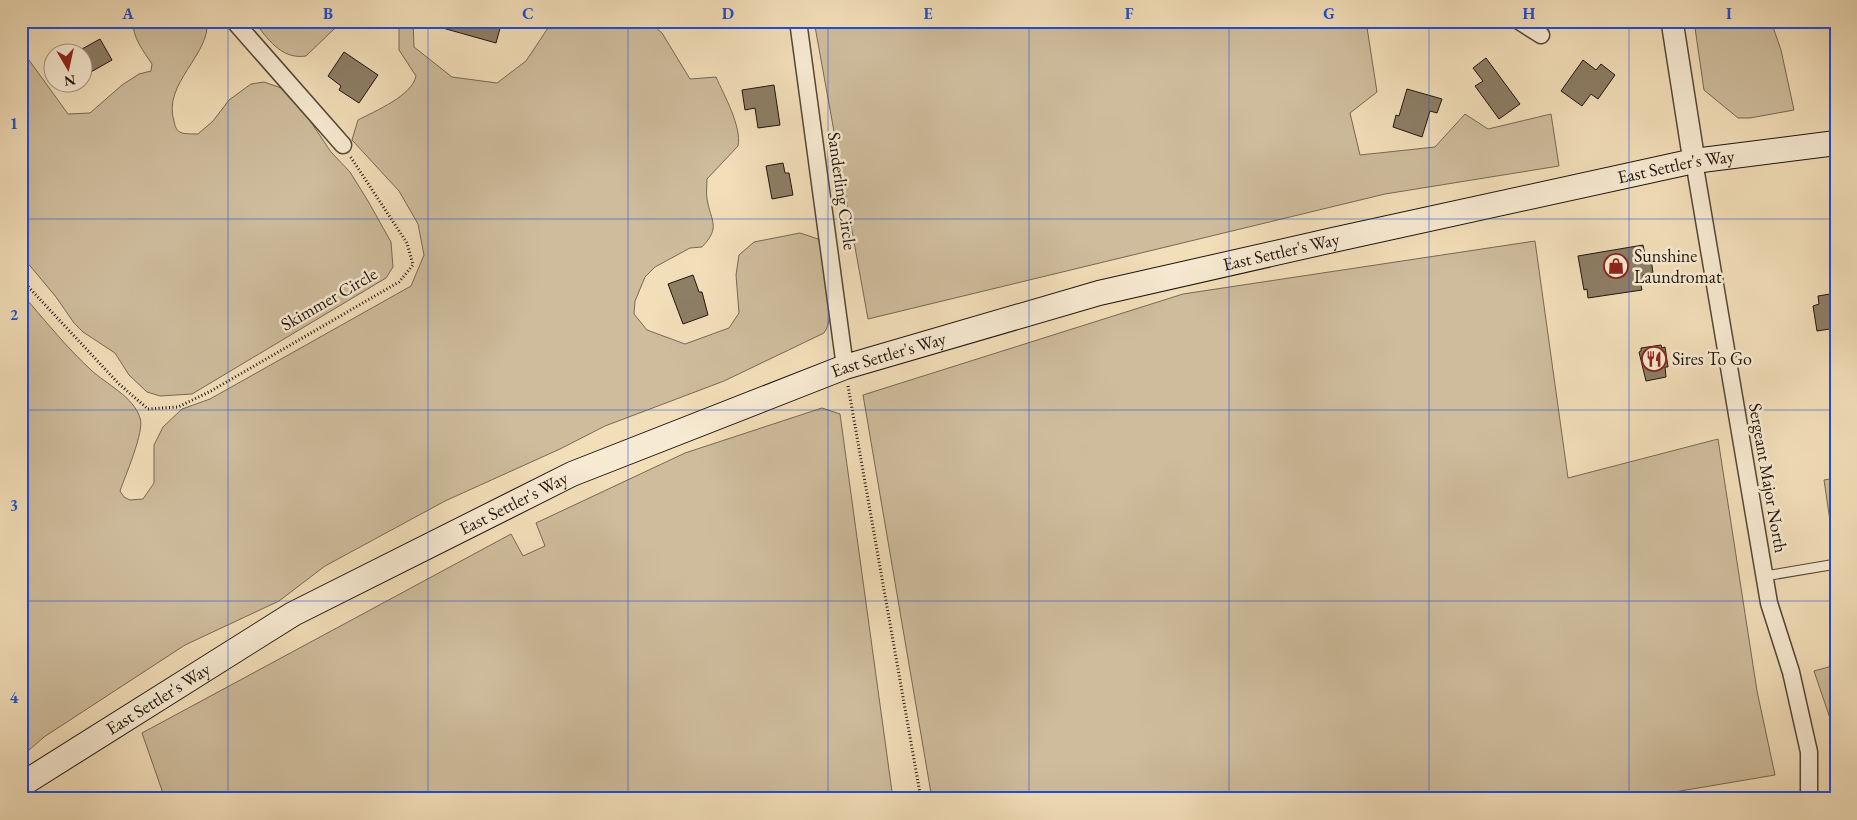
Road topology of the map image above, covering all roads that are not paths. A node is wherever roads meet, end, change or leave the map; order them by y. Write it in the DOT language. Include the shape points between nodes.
graph roads {
  1 [pos="234,21"];
  2 [pos="798,21"];
  3 [pos="1519,21"];
  4 [pos="1672,21"];
  5 [pos="1541,35"];
  6 [pos="1836,143"];
  7 [pos="343,145"];
  8 [pos="1694,161"];
  9 [pos="845,367"];
  10 [pos="1836,564"];
  11 [pos="1765,576"];
  12 [pos="21,784"];
  13 [pos="1809,799"];
  1 -- 7 [label="street"];
  2 -- 9 [label="street, Sanderling Circle"];
  3 -- 5 [label="street"];
  4 -- 8 [label="street"];
  6 -- 8 [label="main road, East Settler's Way"];
  8 -- 9 [label="main road, East Settler's Way" via="1099,293"];
  8 -- 11 [label="street, Sergeant Major North"];
  9 -- 12 [label="main road, East Settler's Way" via="572,474 310,605"];
  10 -- 11 [label="lane"];
  11 -- 13 [label="street, Sergeant Major North" via="1809,752"];
}
